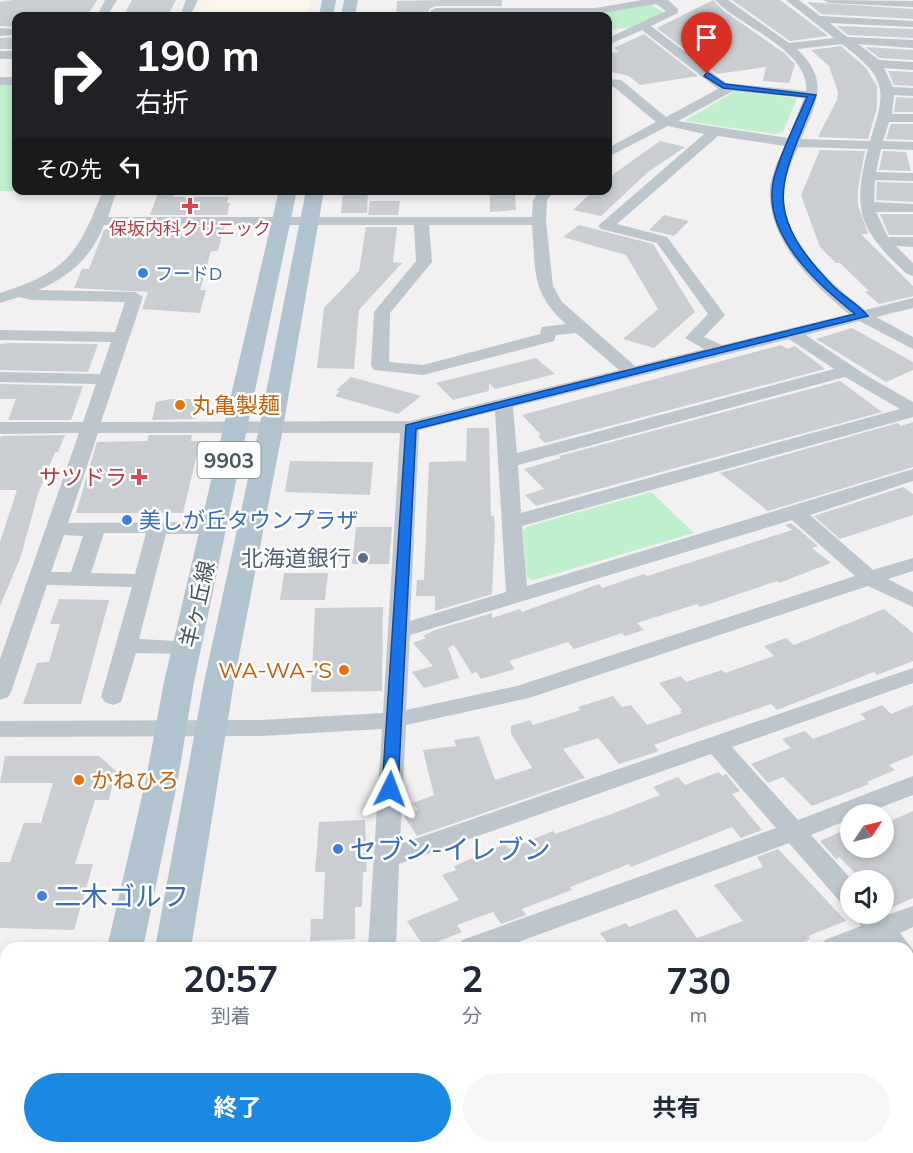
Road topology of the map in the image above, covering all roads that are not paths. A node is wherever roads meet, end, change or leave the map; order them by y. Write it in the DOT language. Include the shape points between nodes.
graph roads {
  1 [pos="660,0"];
  2 [pos="721,0"];
  3 [pos="792,0"];
  4 [pos="829,0"];
  5 [pos="913,4"];
  6 [pos="436,9"];
  7 [pos="819,19"];
  8 [pos="913,24"];
  9 [pos="644,26"];
  10 [pos="612,33"];
  11 [pos="627,33"];
  12 [pos="612,40"];
  13 [pos="846,40"];
  14 [pos="913,44"];
  15 [pos="785,47"];
  16 [pos="876,64"];
  17 [pos="913,66"];
  18 [pos="612,81"];
  19 [pos="731,87"];
  20 [pos="888,91"];
  21 [pos="913,92"];
  22 [pos="812,95"];
  23 [pos="614,103"];
  24 [pos="639,103"];
  25 [pos="885,118"];
  26 [pos="913,118"];
  27 [pos="666,122"];
  28 [pos="715,132"];
  29 [pos="794,143"];
  30 [pos="875,146"];
  31 [pos="913,146"];
  32 [pos="612,150"];
  33 [pos="869,176"];
  34 [pos="913,177"];
  35 [pos="108,195"];
  36 [pos="287,195"];
  37 [pos="314,195"];
  38 [pos="544,195"];
  39 [pos="866,207"];
  40 [pos="913,208"];
  41 [pos="97,220"];
  42 [pos="281,220"];
  43 [pos="309,220"];
  44 [pos="421,220"];
  45 [pos="539,221"];
  46 [pos="881,241"];
  47 [pos="913,242"];
  48 [pos="913,271"];
  49 [pos="18,292"];
  50 [pos="0,298"];
  51 [pos="913,303"];
  52 [pos="863,316"];
  53 [pos="581,327"];
  54 [pos="792,333"];
  55 [pos="0,335"];
  56 [pos="120,337"];
  57 [pos="913,344"];
  58 [pos="719,350"];
  59 [pos="630,371"];
  60 [pos="848,371"];
  61 [pos="0,377"];
  62 [pos="107,379"];
  63 [pos="504,403"];
  64 [pos="913,410"];
  65 [pos="410,427"];
  66 [pos="0,428"];
  67 [pos="236,428"];
  68 [pos="271,428"];
  69 [pos="90,429"];
  70 [pos="510,461"];
  71 [pos="913,475"];
  72 [pos="796,513"];
  73 [pos="513,522"];
  74 [pos="158,527"];
  75 [pos="214,528"];
  76 [pos="56,530"];
  77 [pos="95,530"];
  78 [pos="913,564"];
  79 [pos="40,578"];
  80 [pos="869,578"];
  81 [pos="79,579"];
  82 [pos="144,581"];
  83 [pos="517,595"];
  84 [pos="913,600"];
  85 [pos="400,631"];
  86 [pos="10,636"];
  87 [pos="126,646"];
  88 [pos="187,647"];
  89 [pos="913,675"];
  90 [pos="0,692"];
  91 [pos="113,697"];
  92 [pos="394,720"];
  93 [pos="0,729"];
  94 [pos="170,729"];
  95 [pos="213,729"];
  96 [pos="716,744"];
  97 [pos="913,785"];
  98 [pos="793,832"];
  99 [pos="387,858"];
  100 [pos="840,885"];
  101 [pos="913,916"];
  102 [pos="882,930"];
  103 [pos="125,942"];
  104 [pos="174,942"];
  105 [pos="382,942"];
  106 [pos="489,942"];
  107 [pos="851,942"];
  1 -- 6 [label="street" via="596,11"];
  1 -- 9 [label="street" via="674,11"];
  2 -- 15 [label="street"];
  3 -- 7 [label="street"];
  4 -- 5 [label="street"];
  7 -- 8 [label="street"];
  7 -- 13 [label="street"];
  9 -- 11 [label="street"];
  9 -- 19 [label="street" via="723,86"];
  10 -- 11 [label="street"];
  11 -- 12 [label="street"];
  13 -- 14 [label="street"];
  13 -- 15 [label="street"];
  13 -- 16 [label="street"];
  15 -- 22 [label="street" via="802,61 812,78"];
  16 -- 17 [label="street"];
  16 -- 20 [label="street"];
  18 -- 24 [label="street"];
  19 -- 22 [label="street"];
  19 -- 27 [label="street"];
  20 -- 21 [label="street"];
  20 -- 25 [label="street"];
  22 -- 29 [label="street"];
  23 -- 24 [label="street"];
  24 -- 27 [label="street"];
  25 -- 26 [label="street"];
  25 -- 30 [label="street"];
  27 -- 28 [label="street"];
  27 -- 32 [label="street"];
  28 -- 29 [label="street"];
  28 -- 58 [label="street" via="606,226 662,240 717,315 693,338"];
  29 -- 30 [label="street"];
  29 -- 52 [label="street" via="778,179 777,203 786,233 831,290"];
  30 -- 31 [label="street"];
  30 -- 33 [label="street"];
  33 -- 34 [label="street"];
  33 -- 39 [label="street"];
  35 -- 41 [label="street"];
  36 -- 42 [label="main road, 羊ヶ丘線 / 9903"];
  37 -- 43 [label="main road, 羊ヶ丘線 / 9903"];
  38 -- 45 [label="street"];
  39 -- 40 [label="street"];
  39 -- 46 [label="street"];
  41 -- 42 [label="street"];
  41 -- 49 [label="street" via="82,253 69,267"];
  42 -- 43 [label="street"];
  42 -- 67 [label="main road, 羊ヶ丘線 / 9903"];
  43 -- 44 [label="street"];
  43 -- 68 [label="main road, 羊ヶ丘線 / 9903"];
  44 -- 45 [label="street"];
  44 -- 53 [label="street" via="424,262 382,312 380,366 423,370 548,337 548,331"];
  45 -- 53 [label="street" via="545,286 555,305"];
  46 -- 47 [label="street"];
  46 -- 48 [label="street"];
  49 -- 50 [label="street"];
  49 -- 56 [label="street" via="135,297"];
  51 -- 52 [label="street"];
  52 -- 54 [label="street"];
  52 -- 57 [label="street"];
  53 -- 59 [label="street"];
  54 -- 58 [label="street"];
  54 -- 60 [label="street"];
  55 -- 56 [label="street"];
  56 -- 62 [label="street"];
  58 -- 59 [label="street"];
  59 -- 63 [label="street"];
  60 -- 64 [label="street"];
  60 -- 70 [label="street"];
  61 -- 62 [label="street"];
  62 -- 69 [label="street"];
  63 -- 65 [label="street"];
  63 -- 70 [label="street"];
  64 -- 73 [label="street"];
  65 -- 68 [label="street"];
  65 -- 85 [label="street"];
  66 -- 69 [label="street"];
  67 -- 68 [label="street"];
  67 -- 69 [label="street"];
  67 -- 75 [label="main road, 羊ヶ丘線 / 9903"];
  68 -- 95 [label="main road, 羊ヶ丘線 / 9903" via="219,682"];
  69 -- 76 [label="street"];
  70 -- 73 [label="street"];
  71 -- 72 [label="street"];
  72 -- 80 [label="street"];
  72 -- 83 [label="street"];
  73 -- 83 [label="street"];
  74 -- 75 [label="street"];
  74 -- 77 [label="street"];
  74 -- 82 [label="street"];
  75 -- 88 [label="main road, 羊ヶ丘線 / 9903"];
  76 -- 77 [label="street"];
  76 -- 79 [label="street"];
  77 -- 81 [label="street"];
  78 -- 80 [label="street"];
  79 -- 81 [label="street"];
  79 -- 86 [label="street"];
  80 -- 84 [label="street"];
  80 -- 92 [label="street" via="521,693"];
  81 -- 82 [label="street"];
  82 -- 87 [label="street"];
  83 -- 85 [label="street"];
  85 -- 92 [label="street"];
  86 -- 90 [label="street"];
  87 -- 88 [label="street"];
  87 -- 91 [label="street"];
  88 -- 94 [label="main road, 羊ヶ丘線 / 9903"];
  89 -- 96 [label="street"];
  92 -- 95 [label="street"];
  92 -- 99 [label="street"];
  93 -- 94 [label="street"];
  94 -- 95 [label="street"];
  94 -- 103 [label="main road, 羊ヶ丘線 / 9903"];
  95 -- 104 [label="main road, 羊ヶ丘線 / 9903"];
  96 -- 98 [label="street"];
  96 -- 99 [label="street"];
  97 -- 98 [label="street"];
  98 -- 100 [label="street"];
  98 -- 106 [label="street"];
  99 -- 105 [label="street"];
  101 -- 102 [label="street"];
  102 -- 107 [label="street"];
}
